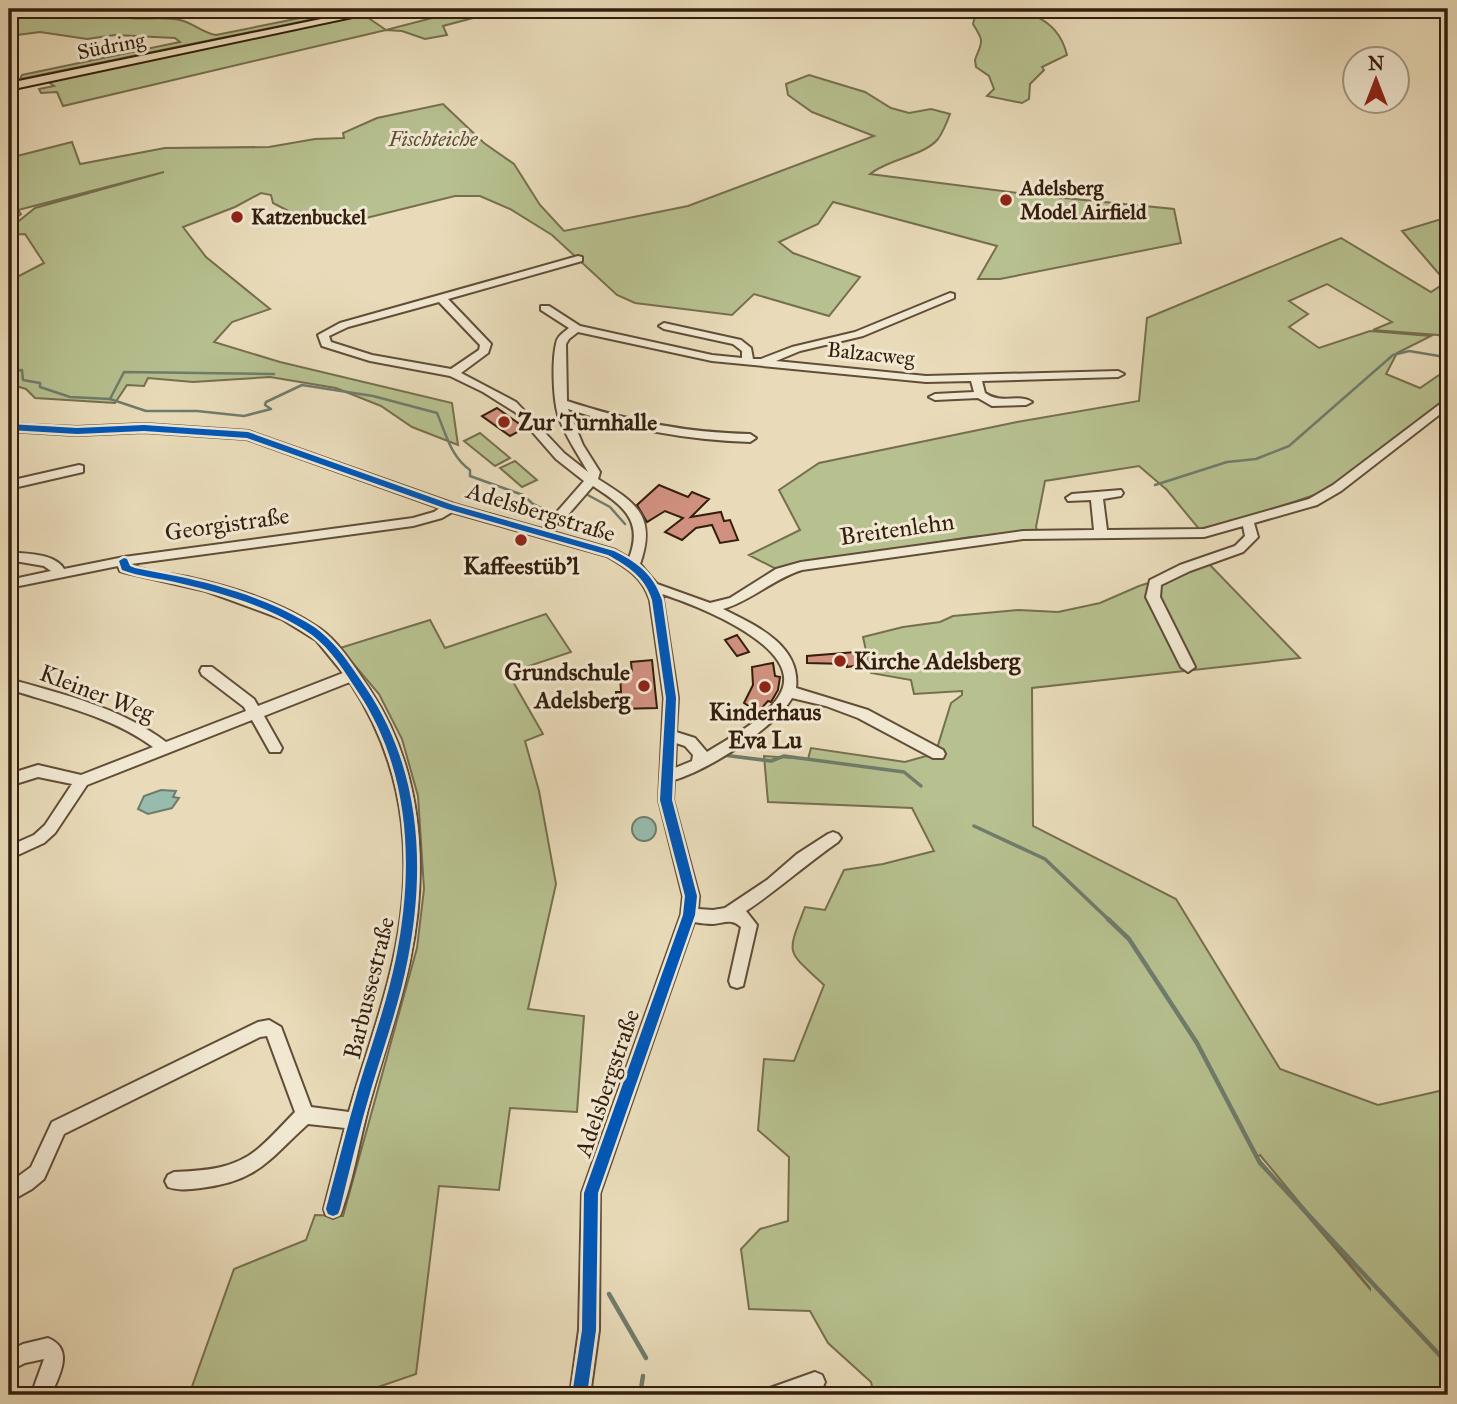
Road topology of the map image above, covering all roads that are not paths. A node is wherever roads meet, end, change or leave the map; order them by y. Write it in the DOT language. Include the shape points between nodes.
graph roads {
  1 [pos="369,9"];
  2 [pos="385,9"];
  3 [pos="222,42"];
  4 [pos="9,85"];
  5 [pos="578,259"];
  6 [pos="950,296"];
  7 [pos="440,298"];
  8 [pos="545,308"];
  9 [pos="664,327"];
  10 [pos="576,328"];
  11 [pos="748,362"];
  12 [pos="763,363"];
  13 [pos="453,373"];
  14 [pos="1118,374"];
  15 [pos="976,379"];
  16 [pos="980,395"];
  17 [pos="935,397"];
  18 [pos="1026,402"];
  19 [pos="1448,403"];
  20 [pos="562,404"];
  21 [pos="9,427"];
  22 [pos="750,438"];
  23 [pos="79,469"];
  24 [pos="592,481"];
  25 [pos="9,485"];
  26 [pos="1117,494"];
  27 [pos="1097,496"];
  28 [pos="1072,498"];
  29 [pos="450,506"];
  30 [pos="1248,522"];
  31 [pos="546,533"];
  32 [pos="1101,534"];
  33 [pos="9,556"];
  34 [pos="124,561"];
  35 [pos="633,565"];
  36 [pos="58,573"];
  37 [pos="9,584"];
  38 [pos="653,588"];
  39 [pos="709,608"];
  40 [pos="1188,667"];
  41 [pos="207,671"];
  42 [pos="353,675"];
  43 [pos="9,684"];
  44 [pos="789,692"];
  45 [pos="257,714"];
  46 [pos="668,735"];
  47 [pos="275,748"];
  48 [pos="165,749"];
  49 [pos="938,754"];
  50 [pos="699,761"];
  51 [pos="667,776"];
  52 [pos="9,780"];
  53 [pos="82,781"];
  54 [pos="833,838"];
  55 [pos="9,853"];
  56 [pos="689,915"];
  57 [pos="729,915"];
  58 [pos="737,981"];
  59 [pos="304,1115"];
  60 [pos="355,1121"];
  61 [pos="174,1181"];
  62 [pos="9,1193"];
  63 [pos="333,1209"];
  64 [pos="9,1361"];
  65 [pos="815,1381"];
  66 [pos="41,1395"];
  67 [pos="580,1395"];
  68 [pos="777,1395"];
  1 -- 3 [label="main road, Südring"];
  2 -- 3 [label="main road, Südring"];
  3 -- 4 [label="main road, Südring"];
  5 -- 7 [label="street"];
  6 -- 12 [label="street, Balzacweg" via="859,334 796,349"];
  7 -- 13 [label="street" via="486,344 484,351"];
  7 -- 13 [label="street" via="334,328 322,339 354,354"];
  8 -- 10 [label="street, Balzacweg"];
  9 -- 11 [label="street" via="737,342 747,350"];
  10 -- 11 [label="street, Balzacweg" via="692,355"];
  10 -- 20 [label="street" via="561,344"];
  11 -- 12 [label="street, Balzacweg"];
  12 -- 15 [label="street, Balzacweg" via="926,379"];
  13 -- 24 [label="street" via="511,403 562,459"];
  14 -- 15 [label="street, Balzacweg"];
  15 -- 16 [label="street"];
  16 -- 17 [label="street, Balzacweg"];
  16 -- 18 [label="street, Balzacweg" via="992,402"];
  19 -- 30 [label="street, Breitenlehn" via="1337,488 1313,502"];
  20 -- 22 [label="street" via="650,430"];
  20 -- 24 [label="street" via="569,429 593,469"];
  21 -- 29 [label="street, Adelsbergstraße" via="144,428 248,435"];
  23 -- 25 [label="street"];
  24 -- 31 [label="street"];
  24 -- 35 [label="street" via="623,498 638,520 642,540"];
  26 -- 27 [label="street"];
  27 -- 28 [label="street"];
  27 -- 32 [label="street"];
  29 -- 31 [label="street, Adelsbergstraße"];
  29 -- 34 [label="street, Georgistraße" via="439,515 413,522"];
  30 -- 32 [label="street, Breitenlehn" via="1205,533"];
  30 -- 40 [label="street" via="1252,537 1239,549 1155,583 1153,597"];
  31 -- 35 [label="street, Adelsbergstraße" via="611,553"];
  32 -- 39 [label="street, Breitenlehn" via="999,537 801,566 781,572 734,601"];
  33 -- 36 [label="street" via="47,562 57,567"];
  34 -- 36 [label="street, Georgistraße"];
  34 -- 42 [label="street, Barbussestraße" via="125,568 134,572 219,590 303,624 334,650"];
  35 -- 38 [label="street, Adelsbergstraße"];
  36 -- 37 [label="street, Georgistraße"];
  38 -- 39 [label="street"];
  38 -- 46 [label="street, Adelsbergstraße" via="671,698"];
  39 -- 44 [label="street" via="774,646 788,671"];
  41 -- 45 [label="street"];
  42 -- 45 [label="street"];
  42 -- 60 [label="street, Barbussestraße" via="393,747 406,788 412,847 411,911 402,960"];
  43 -- 48 [label="street, Kleiner Weg" via="107,717"];
  44 -- 49 [label="street" via="843,706"];
  44 -- 50 [label="street" via="760,723"];
  45 -- 47 [label="street"];
  45 -- 48 [label="street"];
  46 -- 50 [label="street" via="695,746 701,754"];
  46 -- 51 [label="street, Adelsbergstraße"];
  48 -- 53 [label="street"];
  50 -- 51 [label="street"];
  51 -- 56 [label="street, Adelsbergstraße" via="666,800 691,897"];
  52 -- 53 [label="street" via="38,771"];
  53 -- 55 [label="street" via="50,829"];
  54 -- 57 [label="street"];
  56 -- 57 [label="street"];
  56 -- 67 [label="street, Adelsbergstraße" via="591,1193 589,1330"];
  57 -- 58 [label="street" via="740,916 749,925"];
  59 -- 60 [label="street"];
  59 -- 61 [label="street" via="261,1158 206,1180"];
  59 -- 62 [label="street" via="275,1032 258,1030 58,1128 50,1138 40,1171"];
  60 -- 63 [label="street, Barbussestraße"];
  64 -- 66 [label="street" via="48,1348 54,1354"];
  65 -- 68 [label="street"];
}
